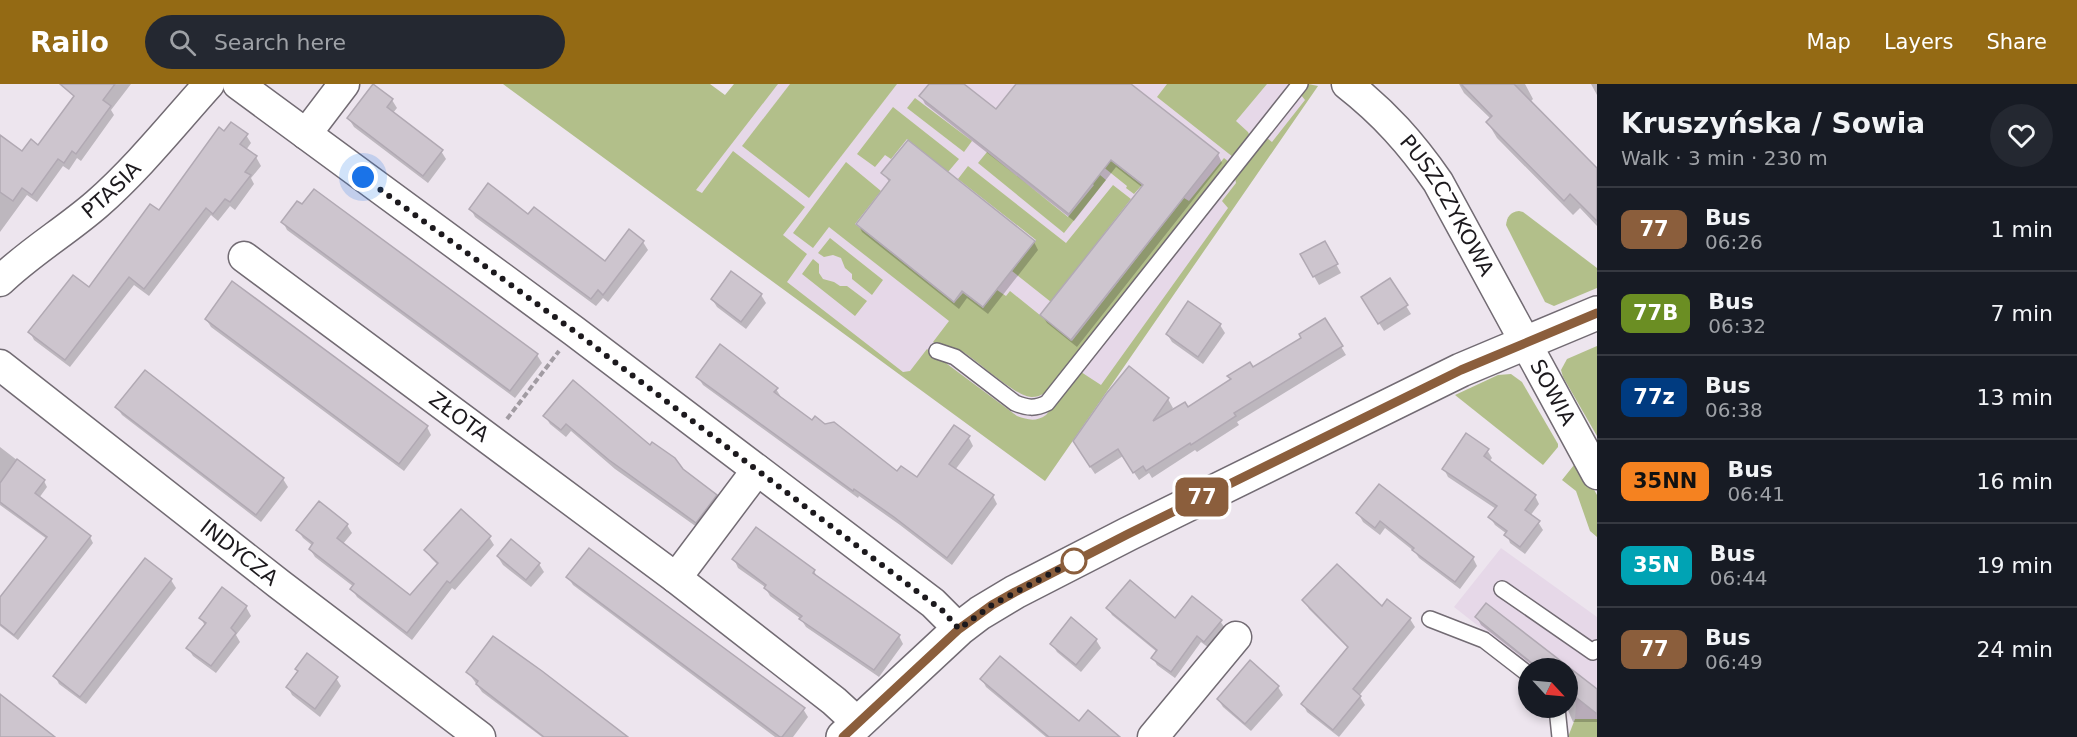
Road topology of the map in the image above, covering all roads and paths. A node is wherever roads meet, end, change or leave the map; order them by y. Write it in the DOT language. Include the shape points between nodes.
graph roads {
  1 [pos="209,84"];
  2 [pos="238,84"];
  3 [pos="344,84"];
  4 [pos="1300,84"];
  5 [pos="1360,88"];
  6 [pos="306,134"];
  7 [pos="244,257"];
  8 [pos="0,281"];
  9 [pos="1597,313"];
  10 [pos="574,331"];
  11 [pos="1524,343"];
  12 [pos="937,351"];
  13 [pos="0,365"];
  14 [pos="491,440"];
  15 [pos="1595,465"];
  16 [pos="757,470"];
  17 [pos="676,578"];
  18 [pos="1502,589"];
  19 [pos="1430,619"];
  20 [pos="959,629"];
  21 [pos="1236,637"];
  22 [pos="1597,648"];
  23 [pos="1518,666"];
  24 [pos="1558,718"];
  25 [pos="850,730"];
  26 [pos="466,734"];
  27 [pos="1153,737"];
  28 [pos="1560,737"];
  1 -- 8 [label="street, PTASIA" via="96,205 33,251"];
  2 -- 6 [label="street"];
  3 -- 6 [label="street"];
  4 -- 12 [label="lane" via="1047,403 1032,408 1015,403 955,357"];
  5 -- 11 [label="street, PUSZCZYKOWA" via="1438,182"];
  6 -- 10 [label="street"];
  7 -- 14 [label="street, ZŁOTA"];
  9 -- 11 [label="street"];
  10 -- 14 [label="path"];
  10 -- 16 [label="street"];
  11 -- 15 [label="street, SOWIA"];
  11 -- 20 [label="street" via="1083,556 992,605"];
  13 -- 26 [label="street, INDYCZA"];
  14 -- 17 [label="street, ZŁOTA"];
  16 -- 17 [label="street"];
  16 -- 20 [label="street" via="933,603"];
  17 -- 25 [label="street, ZŁOTA" via="834,700"];
  18 -- 22 [label="lane" via="1593,652"];
  19 -- 23 [label="lane" via="1484,640"];
  20 -- 25 [label="street"];
  21 -- 27 [label="street"];
  24 -- 28 [label="lane"];
}
